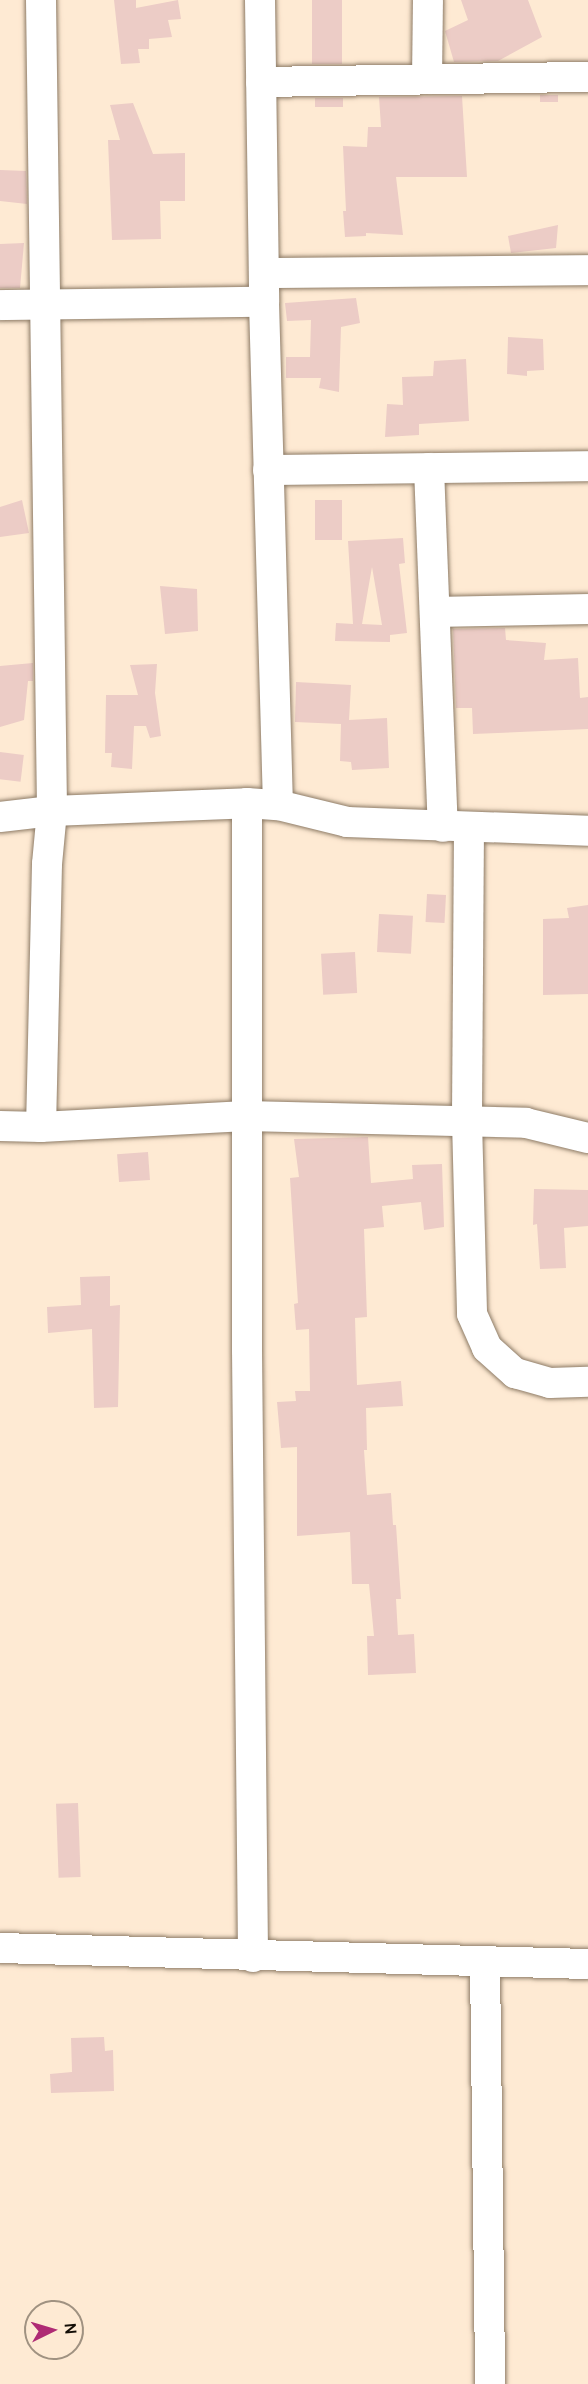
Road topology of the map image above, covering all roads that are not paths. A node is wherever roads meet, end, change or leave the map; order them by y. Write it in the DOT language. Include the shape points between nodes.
graph roads {
  1 [pos="41,0"];
  2 [pos="260,0"];
  3 [pos="428,0"];
  4 [pos="588,76"];
  5 [pos="427,79"];
  6 [pos="261,82"];
  7 [pos="588,270"];
  8 [pos="264,273"];
  9 [pos="264,302"];
  10 [pos="0,305"];
  11 [pos="45,306"];
  12 [pos="588,466"];
  13 [pos="429,468"];
  14 [pos="268,470"];
  15 [pos="588,609"];
  16 [pos="435,612"];
  17 [pos="247,803"];
  18 [pos="278,805"];
  19 [pos="52,811"];
  20 [pos="0,817"];
  21 [pos="456,827"];
  22 [pos="588,831"];
  23 [pos="246,1116"];
  24 [pos="467,1121"];
  25 [pos="0,1126"];
  26 [pos="41,1127"];
  27 [pos="588,1138"];
  28 [pos="588,1382"];
  29 [pos="0,1948"];
  30 [pos="253,1957"];
  31 [pos="485,1962"];
  32 [pos="588,1964"];
  33 [pos="490,2384"];
  1 -- 11 [label="street"];
  2 -- 6 [label="street"];
  3 -- 5 [label="street"];
  4 -- 5 [label="street"];
  5 -- 6 [label="street"];
  6 -- 8 [label="street"];
  7 -- 8 [label="street"];
  8 -- 9 [label="street"];
  9 -- 11 [label="street"];
  9 -- 14 [label="street"];
  10 -- 11 [label="street"];
  11 -- 19 [label="street"];
  12 -- 13 [label="street"];
  13 -- 14 [label="street"];
  13 -- 16 [label="street"];
  14 -- 18 [label="street"];
  15 -- 16 [label="street"];
  16 -- 21 [label="street"];
  17 -- 18 [label="street"];
  17 -- 19 [label="street"];
  17 -- 23 [label="street"];
  18 -- 21 [label="street" via="347,822"];
  19 -- 20 [label="street"];
  19 -- 26 [label="street" via="47,864"];
  21 -- 22 [label="street"];
  21 -- 24 [label="street"];
  23 -- 24 [label="street"];
  23 -- 26 [label="street"];
  23 -- 30 [label="street"];
  24 -- 27 [label="street" via="526,1123"];
  24 -- 28 [label="street" via="469,1296 477,1332 493,1355 515,1373 550,1383"];
  25 -- 26 [label="street"];
  29 -- 30 [label="street"];
  30 -- 31 [label="street"];
  31 -- 32 [label="street"];
  31 -- 33 [label="street"];
}
